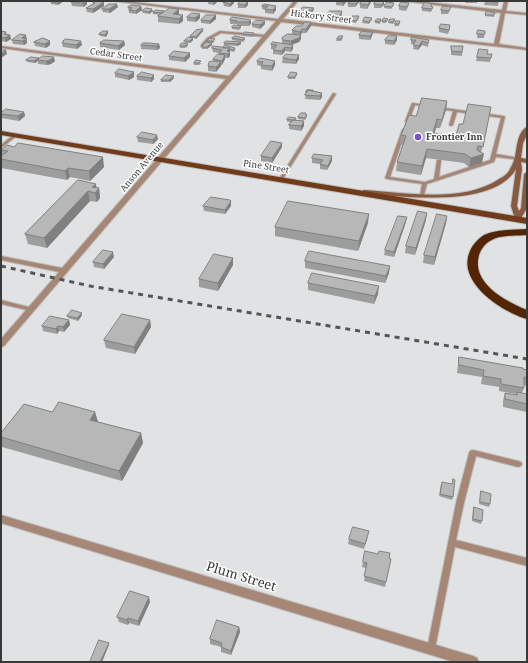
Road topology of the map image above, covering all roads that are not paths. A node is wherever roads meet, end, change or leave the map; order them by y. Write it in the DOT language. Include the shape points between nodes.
graph roads {
  1 [pos="114,1"];
  2 [pos="296,1"];
  3 [pos="404,1"];
  4 [pos="506,1"];
  5 [pos="503,12"];
  6 [pos="527,14"];
  7 [pos="279,20"];
  8 [pos="266,36"];
  9 [pos="202,46"];
  10 [pos="496,46"];
  11 [pos="1,47"];
  12 [pos="527,49"];
  13 [pos="230,78"];
  14 [pos="334,94"];
  15 [pos="455,110"];
  16 [pos="450,125"];
  17 [pos="527,129"];
  18 [pos="1,133"];
  19 [pos="15,136"];
  20 [pos="1,147"];
  21 [pos="494,155"];
  22 [pos="518,159"];
  23 [pos="160,160"];
  24 [pos="440,161"];
  25 [pos="527,161"];
  26 [pos="527,174"];
  27 [pos="281,180"];
  28 [pos="436,180"];
  29 [pos="425,183"];
  30 [pos="355,192"];
  31 [pos="422,195"];
  32 [pos="518,219"];
  33 [pos="527,221"];
  34 [pos="527,232"];
  35 [pos="1,258"];
  36 [pos="65,271"];
  37 [pos="1,302"];
  38 [pos="31,309"];
  39 [pos="527,315"];
  40 [pos="1,344"];
  41 [pos="518,464"];
  42 [pos="1,519"];
  43 [pos="453,543"];
  44 [pos="527,562"];
  45 [pos="431,649"];
  46 [pos="473,662"];
  1 -- 7 [label="street, Hickory Street"];
  2 -- 7 [label="street, Anson Avenue"];
  3 -- 5 [label="street"];
  4 -- 5 [label="street"];
  5 -- 6 [label="street"];
  5 -- 10 [label="street"];
  7 -- 8 [label="street, Anson Avenue"];
  7 -- 10 [label="street, Hickory Street"];
  8 -- 9 [label="lane" via="220,32"];
  8 -- 13 [label="street, Anson Avenue"];
  10 -- 12 [label="street, Hickory Street"];
  11 -- 13 [label="street, Cedar Street"];
  13 -- 23 [label="street, Anson Avenue"];
  14 -- 27 [label="lane"];
  15 -- 16 [label="lane"];
  15 -- 21 [label="lane" via="503,117"];
  15 -- 29 [label="lane" via="413,104 387,178"];
  17 -- 22 [label="main road" via="520,143"];
  18 -- 19 [label="main road, Pine Street"];
  19 -- 20 [label="lane"];
  19 -- 23 [label="main road, Pine Street"];
  21 -- 22 [label="lane"];
  21 -- 28 [label="lane" via="492,161"];
  22 -- 25 [label="main road"];
  22 -- 31 [label="main road" via="510,174 499,183 482,190 461,194"];
  22 -- 32 [label="main road" via="514,206"];
  23 -- 27 [label="main road, Pine Street"];
  23 -- 36 [label="street, Anson Avenue"];
  24 -- 28 [label="lane"];
  26 -- 32 [label="main road" via="524,208"];
  27 -- 30 [label="main road, Pine Street"];
  28 -- 29 [label="lane"];
  29 -- 31 [label="lane"];
  30 -- 31 [label="main road"];
  30 -- 32 [label="main road, Pine Street"];
  32 -- 33 [label="main road, Pine Street"];
  34 -- 39 [label="highway" via="488,238 477,245 471,260 474,276 486,290 503,303"];
  35 -- 36 [label="street"];
  36 -- 38 [label="street, Anson Avenue"];
  37 -- 38 [label="lane"];
  38 -- 40 [label="street, Anson Avenue"];
  41 -- 43 [label="lane" via="473,453"];
  42 -- 45 [label="street, Plum Street"];
  43 -- 44 [label="lane"];
  43 -- 45 [label="lane"];
  45 -- 46 [label="street, Plum Street"];
}
